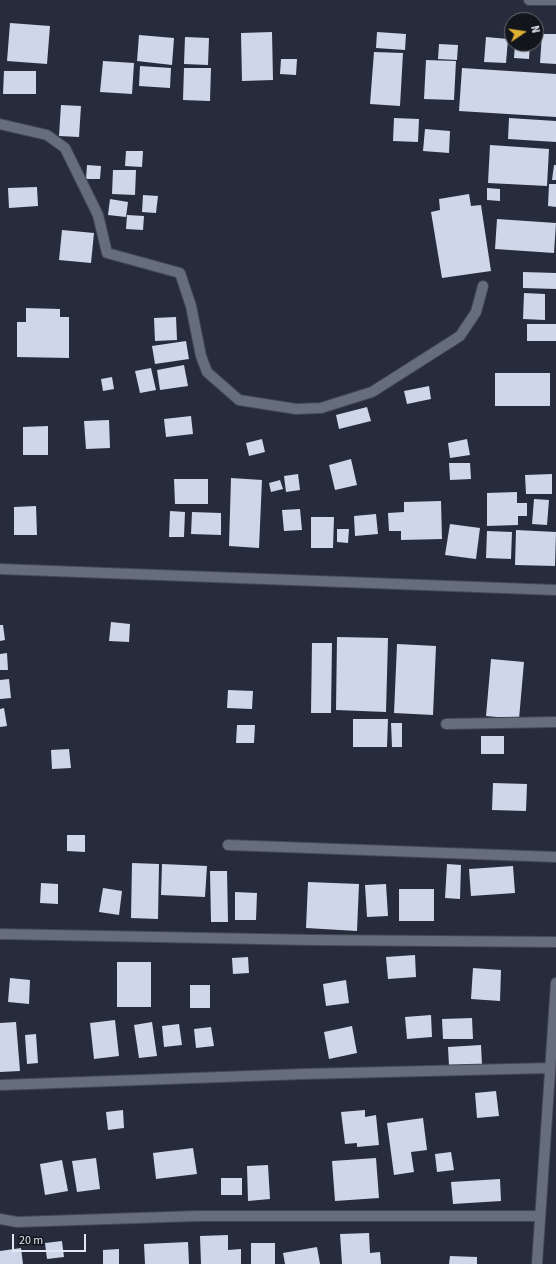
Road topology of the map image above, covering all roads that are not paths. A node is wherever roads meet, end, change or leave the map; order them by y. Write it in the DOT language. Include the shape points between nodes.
graph roads {
  1 [pos="529,0"];
  2 [pos="556,0"];
  3 [pos="0,124"];
  4 [pos="483,286"];
  5 [pos="0,569"];
  6 [pos="556,590"];
  7 [pos="556,722"];
  8 [pos="446,724"];
  9 [pos="228,845"];
  10 [pos="556,857"];
  11 [pos="0,934"];
  12 [pos="556,942"];
  13 [pos="556,983"];
  14 [pos="555,1025"];
  15 [pos="550,1068"];
  16 [pos="2,1085"];
  17 [pos="552,1096"];
  18 [pos="540,1216"];
  19 [pos="0,1219"];
  20 [pos="537,1264"];
  1 -- 2 [label="street"];
  3 -- 4 [label="street" via="47,135 65,148 98,215 107,253 180,273 207,372 239,400 296,409 322,408 372,392 460,336 476,312"];
  5 -- 6 [label="street"];
  7 -- 8 [label="street"];
  9 -- 10 [label="street"];
  11 -- 12 [label="street"];
  13 -- 14 [label="street"];
  14 -- 15 [label="street"];
  15 -- 16 [label="street"];
  15 -- 17 [label="street"];
  17 -- 18 [label="street"];
  18 -- 19 [label="street" via="197,1216 17,1222"];
  18 -- 20 [label="street"];
}
